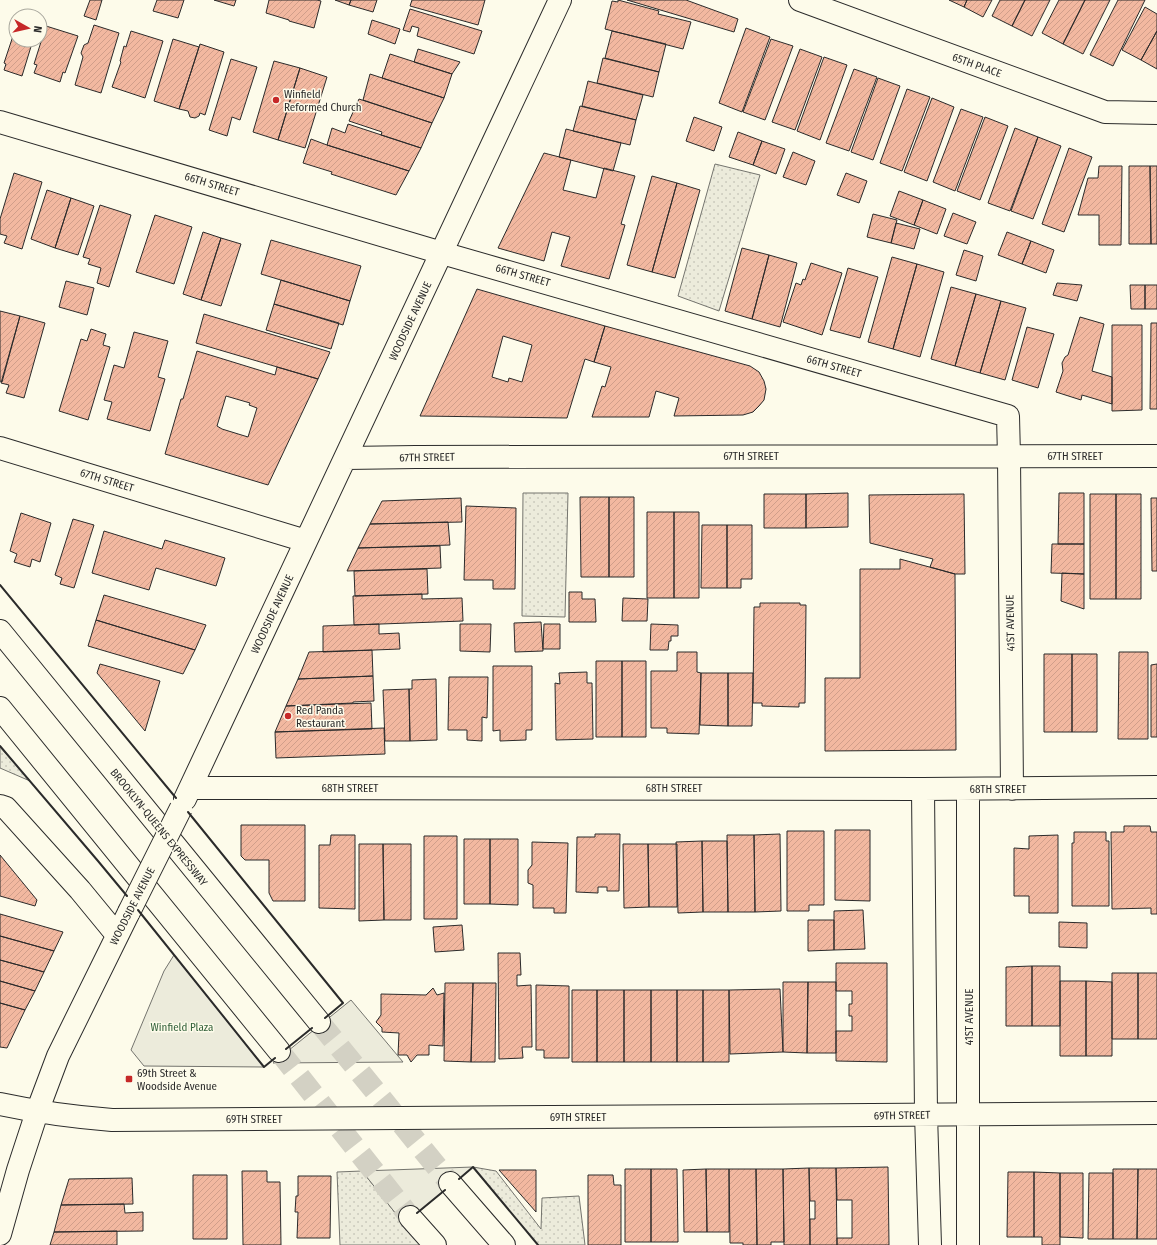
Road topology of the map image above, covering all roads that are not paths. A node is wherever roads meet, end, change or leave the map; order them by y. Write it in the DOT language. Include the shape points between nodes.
graph roads {
  1 [pos="560,0"];
  2 [pos="800,0"];
  3 [pos="1157,113"];
  4 [pos="0,122"];
  5 [pos="442,253"];
  6 [pos="0,448"];
  7 [pos="1157,456"];
  8 [pos="1009,457"];
  9 [pos="346,458"];
  10 [pos="306,541"];
  11 [pos="0,631"];
  12 [pos="0,708"];
  13 [pos="1157,787"];
  14 [pos="191,788"];
  15 [pos="968,789"];
  16 [pos="1012,789"];
  17 [pos="924,790"];
  18 [pos="0,806"];
  19 [pos="117,934"];
  20 [pos="319,1022"];
  21 [pos="278,1051"];
  22 [pos="0,1104"];
  23 [pos="37,1112"];
  24 [pos="1157,1113"];
  25 [pos="926,1114"];
  26 [pos="969,1114"];
  27 [pos="450,1183"];
  28 [pos="410,1217"];
  29 [pos="0,1234"];
  30 [pos="435,1245"];
  31 [pos="504,1245"];
  32 [pos="930,1245"];
  33 [pos="968,1245"];
  1 -- 5 [label="main road, WOODSIDE AVENUE"];
  2 -- 3 [label="main road, 65TH PLACE" via="1105,112"];
  4 -- 5 [label="main road, 66TH STREET"];
  5 -- 8 [label="main road, 66TH STREET" via="1008,416"];
  5 -- 9 [label="main road, WOODSIDE AVENUE"];
  6 -- 10 [label="main road, 67TH STREET"];
  7 -- 8 [label="main road, 67TH STREET"];
  8 -- 9 [label="main road, 67TH STREET"];
  8 -- 16 [label="main road, 41ST AVENUE"];
  9 -- 10 [label="main road, WOODSIDE AVENUE"];
  10 -- 14 [label="main road, WOODSIDE AVENUE"];
  11 -- 20 [label="main road, BROOKLYN-QUEENS EXPRESSWAY"];
  12 -- 21 [label="main road"];
  13 -- 16 [label="main road, 68TH STREET"];
  14 -- 17 [label="main road, 68TH STREET"];
  14 -- 19 [label="main road, WOODSIDE AVENUE, bridge"];
  15 -- 16 [label="main road, 68TH STREET"];
  15 -- 17 [label="main road, 68TH STREET"];
  15 -- 26 [label="main road, 41ST AVENUE"];
  17 -- 25 [label="main road"];
  18 -- 19 [label="main road" via="6,808"];
  19 -- 23 [label="main road, WOODSIDE AVENUE" via="58,1056"];
  22 -- 23 [label="main road, 69TH STREET"];
  23 -- 25 [label="main road, 69TH STREET" via="112,1120"];
  23 -- 29 [label="main road, WOODSIDE AVENUE"];
  24 -- 26 [label="main road, 69TH STREET"];
  25 -- 26 [label="main road, 69TH STREET"];
  25 -- 32 [label="main road"];
  26 -- 33 [label="main road, 41ST AVENUE"];
  27 -- 31 [label="main road"];
  28 -- 30 [label="main road"];
}
